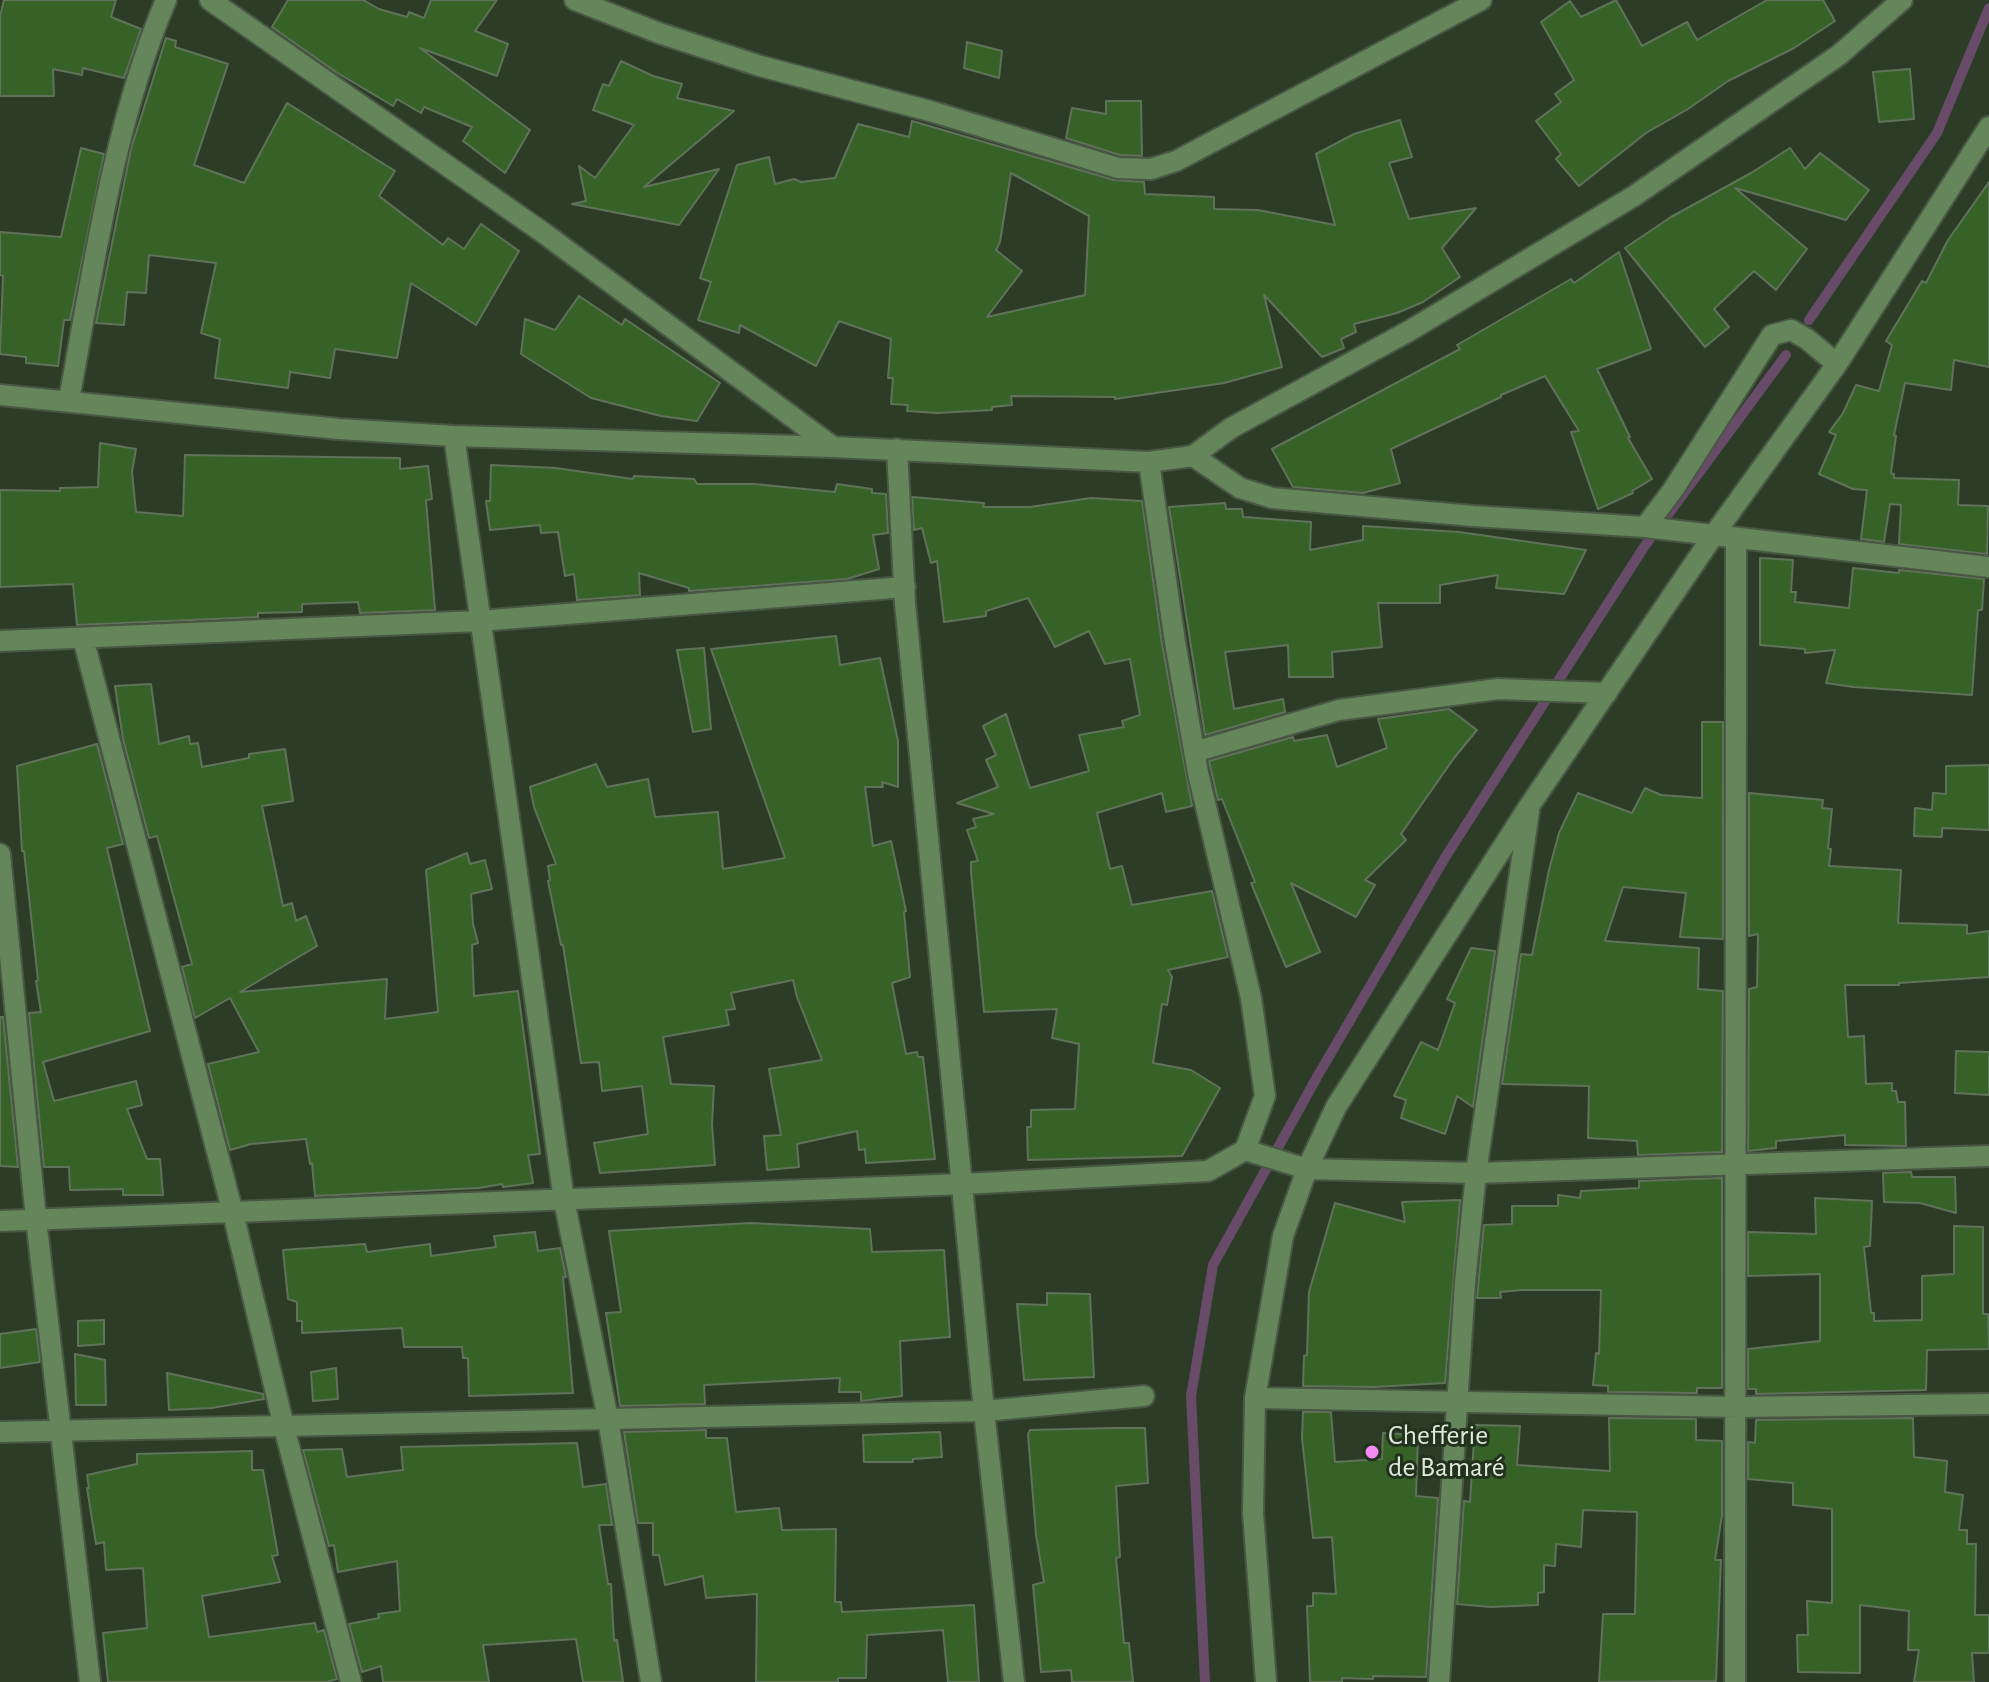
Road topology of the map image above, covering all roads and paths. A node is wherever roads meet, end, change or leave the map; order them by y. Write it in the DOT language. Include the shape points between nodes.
graph roads {
  1 [pos="166,0"];
  2 [pos="210,0"];
  3 [pos="575,0"];
  4 [pos="1481,0"];
  5 [pos="1902,0"];
  6 [pos="1989,127"];
  7 [pos="1837,364"];
  8 [pos="0,395"];
  9 [pos="69,400"];
  10 [pos="454,436"];
  11 [pos="833,447"];
  12 [pos="897,449"];
  13 [pos="1193,456"];
  14 [pos="1149,462"];
  15 [pos="1645,527"];
  16 [pos="1713,536"];
  17 [pos="1736,538"];
  18 [pos="1989,567"];
  19 [pos="905,587"];
  20 [pos="479,621"];
  21 [pos="83,638"];
  22 [pos="0,641"];
  23 [pos="1607,693"];
  24 [pos="1194,752"];
  25 [pos="1530,805"];
  26 [pos="0,854"];
  27 [pos="1245,1150"];
  28 [pos="1989,1156"];
  29 [pos="1736,1166"];
  30 [pos="1307,1169"];
  31 [pos="1476,1173"];
  32 [pos="963,1184"];
  33 [pos="564,1200"];
  34 [pos="233,1213"];
  35 [pos="36,1219"];
  36 [pos="0,1221"];
  37 [pos="1144,1396"];
  38 [pos="1255,1398"];
  39 [pos="1458,1400"];
  40 [pos="1989,1404"];
  41 [pos="1737,1407"];
  42 [pos="984,1411"];
  43 [pos="608,1419"];
  44 [pos="284,1427"];
  45 [pos="60,1431"];
  46 [pos="0,1432"];
  47 [pos="90,1682"];
  48 [pos="351,1682"];
  49 [pos="651,1682"];
  50 [pos="1014,1682"];
  51 [pos="1266,1682"];
  52 [pos="1439,1682"];
  53 [pos="1735,1682"];
  1 -- 9 [label="street" via="128,114"];
  2 -- 11 [label="street" via="545,234"];
  3 -- 4 [label="street" via="760,66 1118,168 1151,169 1224,137"];
  5 -- 13 [label="street" via="1839,55 1634,196 1409,331 1231,428"];
  6 -- 7 [label="street"];
  7 -- 15 [label="street" via="1791,330 1772,335"];
  7 -- 16 [label="street"];
  8 -- 9 [label="street"];
  9 -- 10 [label="street"];
  10 -- 11 [label="street"];
  10 -- 20 [label="street"];
  11 -- 12 [label="street"];
  12 -- 14 [label="street"];
  12 -- 19 [label="street"];
  13 -- 14 [label="street"];
  13 -- 15 [label="street" via="1240,488 1272,498"];
  14 -- 24 [label="street"];
  15 -- 16 [label="street"];
  16 -- 17 [label="street"];
  16 -- 23 [label="street"];
  17 -- 18 [label="street"];
  17 -- 29 [label="street"];
  19 -- 20 [label="street"];
  19 -- 32 [label="street"];
  20 -- 21 [label="street"];
  20 -- 33 [label="street"];
  21 -- 22 [label="street"];
  21 -- 34 [label="street"];
  23 -- 24 [label="street" via="1498,689 1339,710"];
  23 -- 25 [label="street"];
  24 -- 27 [label="street" via="1251,998 1265,1096"];
  25 -- 30 [label="street" via="1336,1107"];
  25 -- 31 [label="street"];
  26 -- 35 [label="street"];
  27 -- 30 [label="street"];
  27 -- 32 [label="street" via="1208,1171"];
  28 -- 29 [label="street"];
  29 -- 31 [label="street"];
  29 -- 41 [label="street"];
  30 -- 31 [label="street"];
  30 -- 38 [label="street" via="1283,1236"];
  31 -- 39 [label="street"];
  32 -- 33 [label="street"];
  32 -- 42 [label="street"];
  33 -- 34 [label="street"];
  33 -- 43 [label="street"];
  34 -- 35 [label="street"];
  34 -- 44 [label="street"];
  35 -- 36 [label="street"];
  35 -- 45 [label="street"];
  37 -- 42 [label="street"];
  38 -- 39 [label="street"];
  38 -- 51 [label="street" via="1253,1513"];
  39 -- 41 [label="street"];
  39 -- 52 [label="street"];
  40 -- 41 [label="street"];
  41 -- 53 [label="street"];
  42 -- 43 [label="street"];
  42 -- 50 [label="street"];
  43 -- 44 [label="street"];
  43 -- 49 [label="street"];
  44 -- 45 [label="street"];
  44 -- 48 [label="street"];
  45 -- 46 [label="street"];
  45 -- 47 [label="street"];
}
